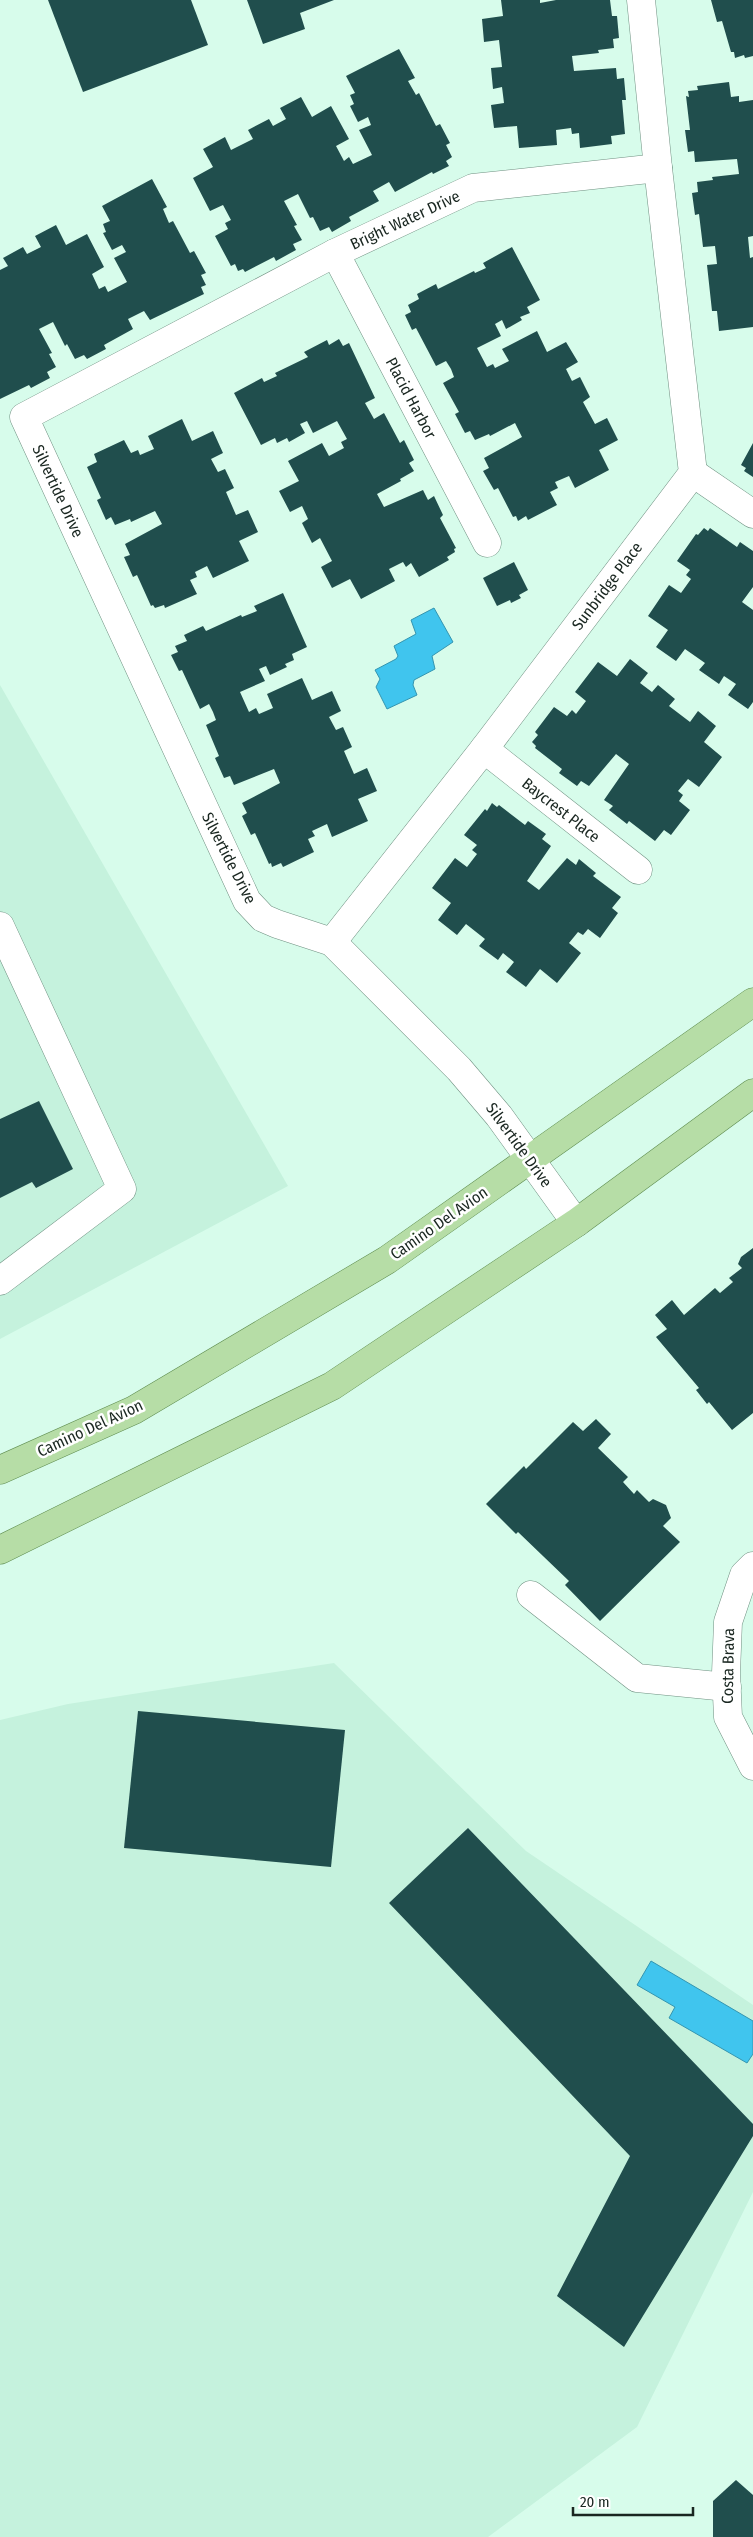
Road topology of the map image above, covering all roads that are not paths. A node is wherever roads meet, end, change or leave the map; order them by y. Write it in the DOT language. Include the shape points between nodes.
graph roads {
  1 [pos="641,0"];
  2 [pos="658,168"];
  3 [pos="335,253"];
  4 [pos="24,417"];
  5 [pos="693,473"];
  6 [pos="753,514"];
  7 [pos="487,544"];
  8 [pos="484,749"];
  9 [pos="638,870"];
  10 [pos="0,926"];
  11 [pos="332,942"];
  12 [pos="753,1002"];
  13 [pos="753,1093"];
  14 [pos="530,1159"];
  15 [pos="576,1223"];
  16 [pos="0,1281"];
  17 [pos="0,1470"];
  18 [pos="0,1550"];
  19 [pos="753,1566"];
  20 [pos="531,1595"];
  21 [pos="727,1687"];
  22 [pos="753,1766"];
  1 -- 2 [label="street"];
  2 -- 3 [label="street, Bright Water Drive" via="484,185"];
  2 -- 5 [label="street"];
  3 -- 4 [label="street, Bright Water Drive"];
  3 -- 7 [label="street, Placid Harbor"];
  4 -- 11 [label="street, Silvertide Drive" via="247,901 263,918"];
  5 -- 6 [label="street"];
  5 -- 8 [label="street, Sunbridge Place"];
  8 -- 9 [label="street, Baycrest Place"];
  8 -- 11 [label="street, Sunbridge Place"];
  10 -- 16 [label="street" via="122,1189"];
  11 -- 14 [label="street, Silvertide Drive" via="443,1051 499,1116"];
  12 -- 14 [label="main road, Camino Del Avion"];
  13 -- 15 [label="main road"];
  14 -- 15 [label="street, Silvertide Drive"];
  14 -- 17 [label="main road, Camino Del Avion" via="387,1260 134,1410"];
  15 -- 18 [label="main road" via="332,1386"];
  19 -- 21 [label="street, Costa Brava" via="744,1575 728,1622"];
  20 -- 21 [label="street" via="637,1678"];
  21 -- 22 [label="street, Costa Brava" via="728,1717"];
}
